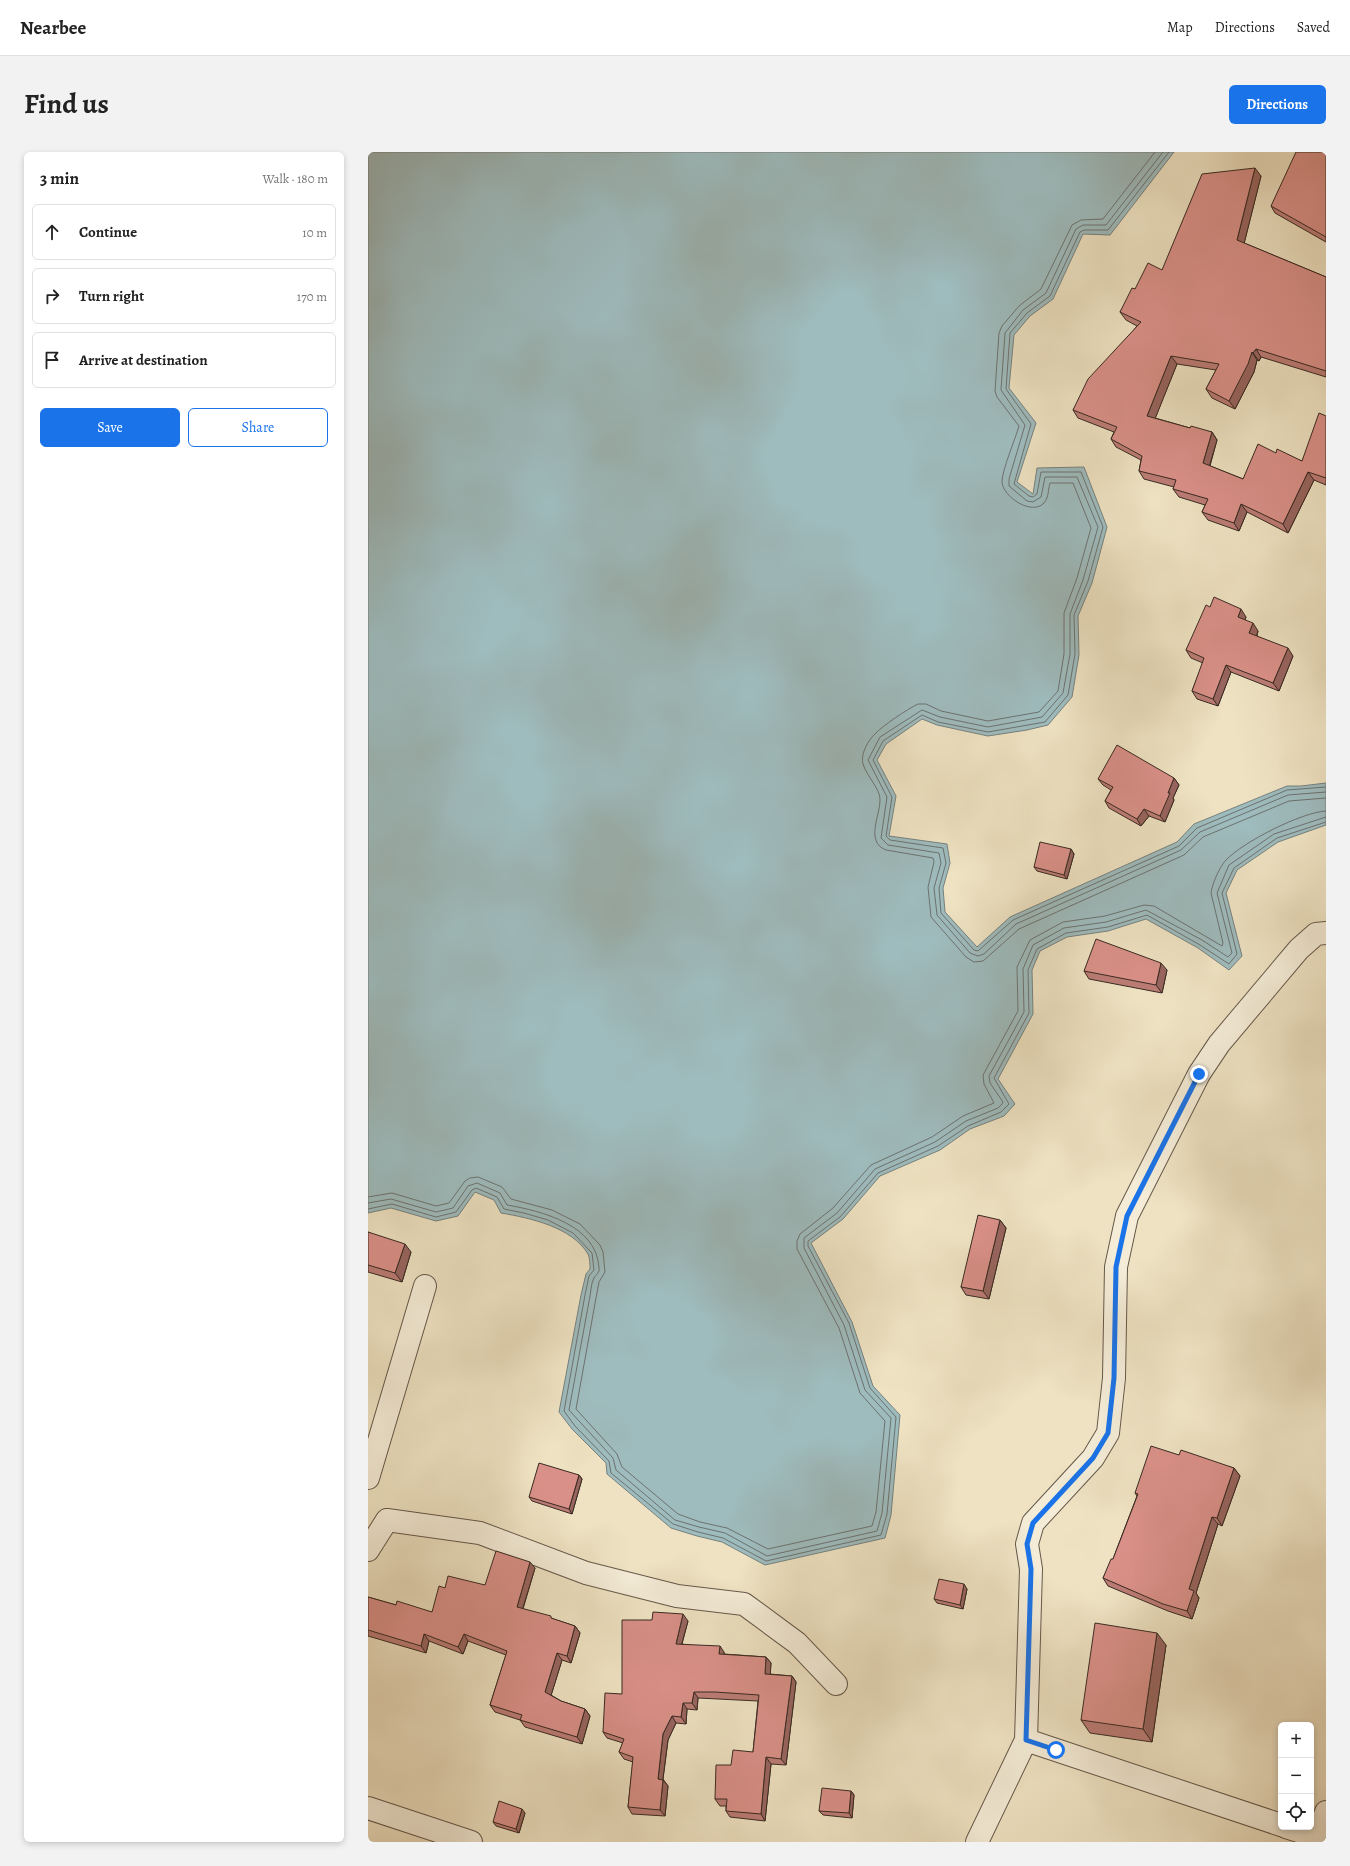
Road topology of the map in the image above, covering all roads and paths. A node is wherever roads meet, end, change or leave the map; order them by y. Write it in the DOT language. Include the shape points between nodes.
graph roads {
  1 [pos="1326,933"];
  2 [pos="425,1286"];
  3 [pos="368,1478"];
  4 [pos="368,1550"];
  5 [pos="836,1684"];
  6 [pos="1026,1740"];
  7 [pos="368,1808"];
  8 [pos="1326,1812"];
  9 [pos="1278,1824"];
  10 [pos="1294,1830"];
  11 [pos="1319,1840"];
  12 [pos="471,1842"];
  13 [pos="978,1842"];
  1 -- 6 [label="street" via="1316,934 1299,949 1219,1044 1199,1074 1127,1216 1116,1267 1114,1378 1108,1433 1093,1458 1033,1523 1027,1544 1031,1569"];
  2 -- 3 [label="street"];
  4 -- 5 [label="street" via="387,1520 480,1533 586,1573 678,1596 744,1604 797,1643"];
  6 -- 9 [label="street"];
  6 -- 13 [label="street"];
  7 -- 12 [label="street"];
  8 -- 11 [label="street"];
  10 -- 11 [label="street"];
}
